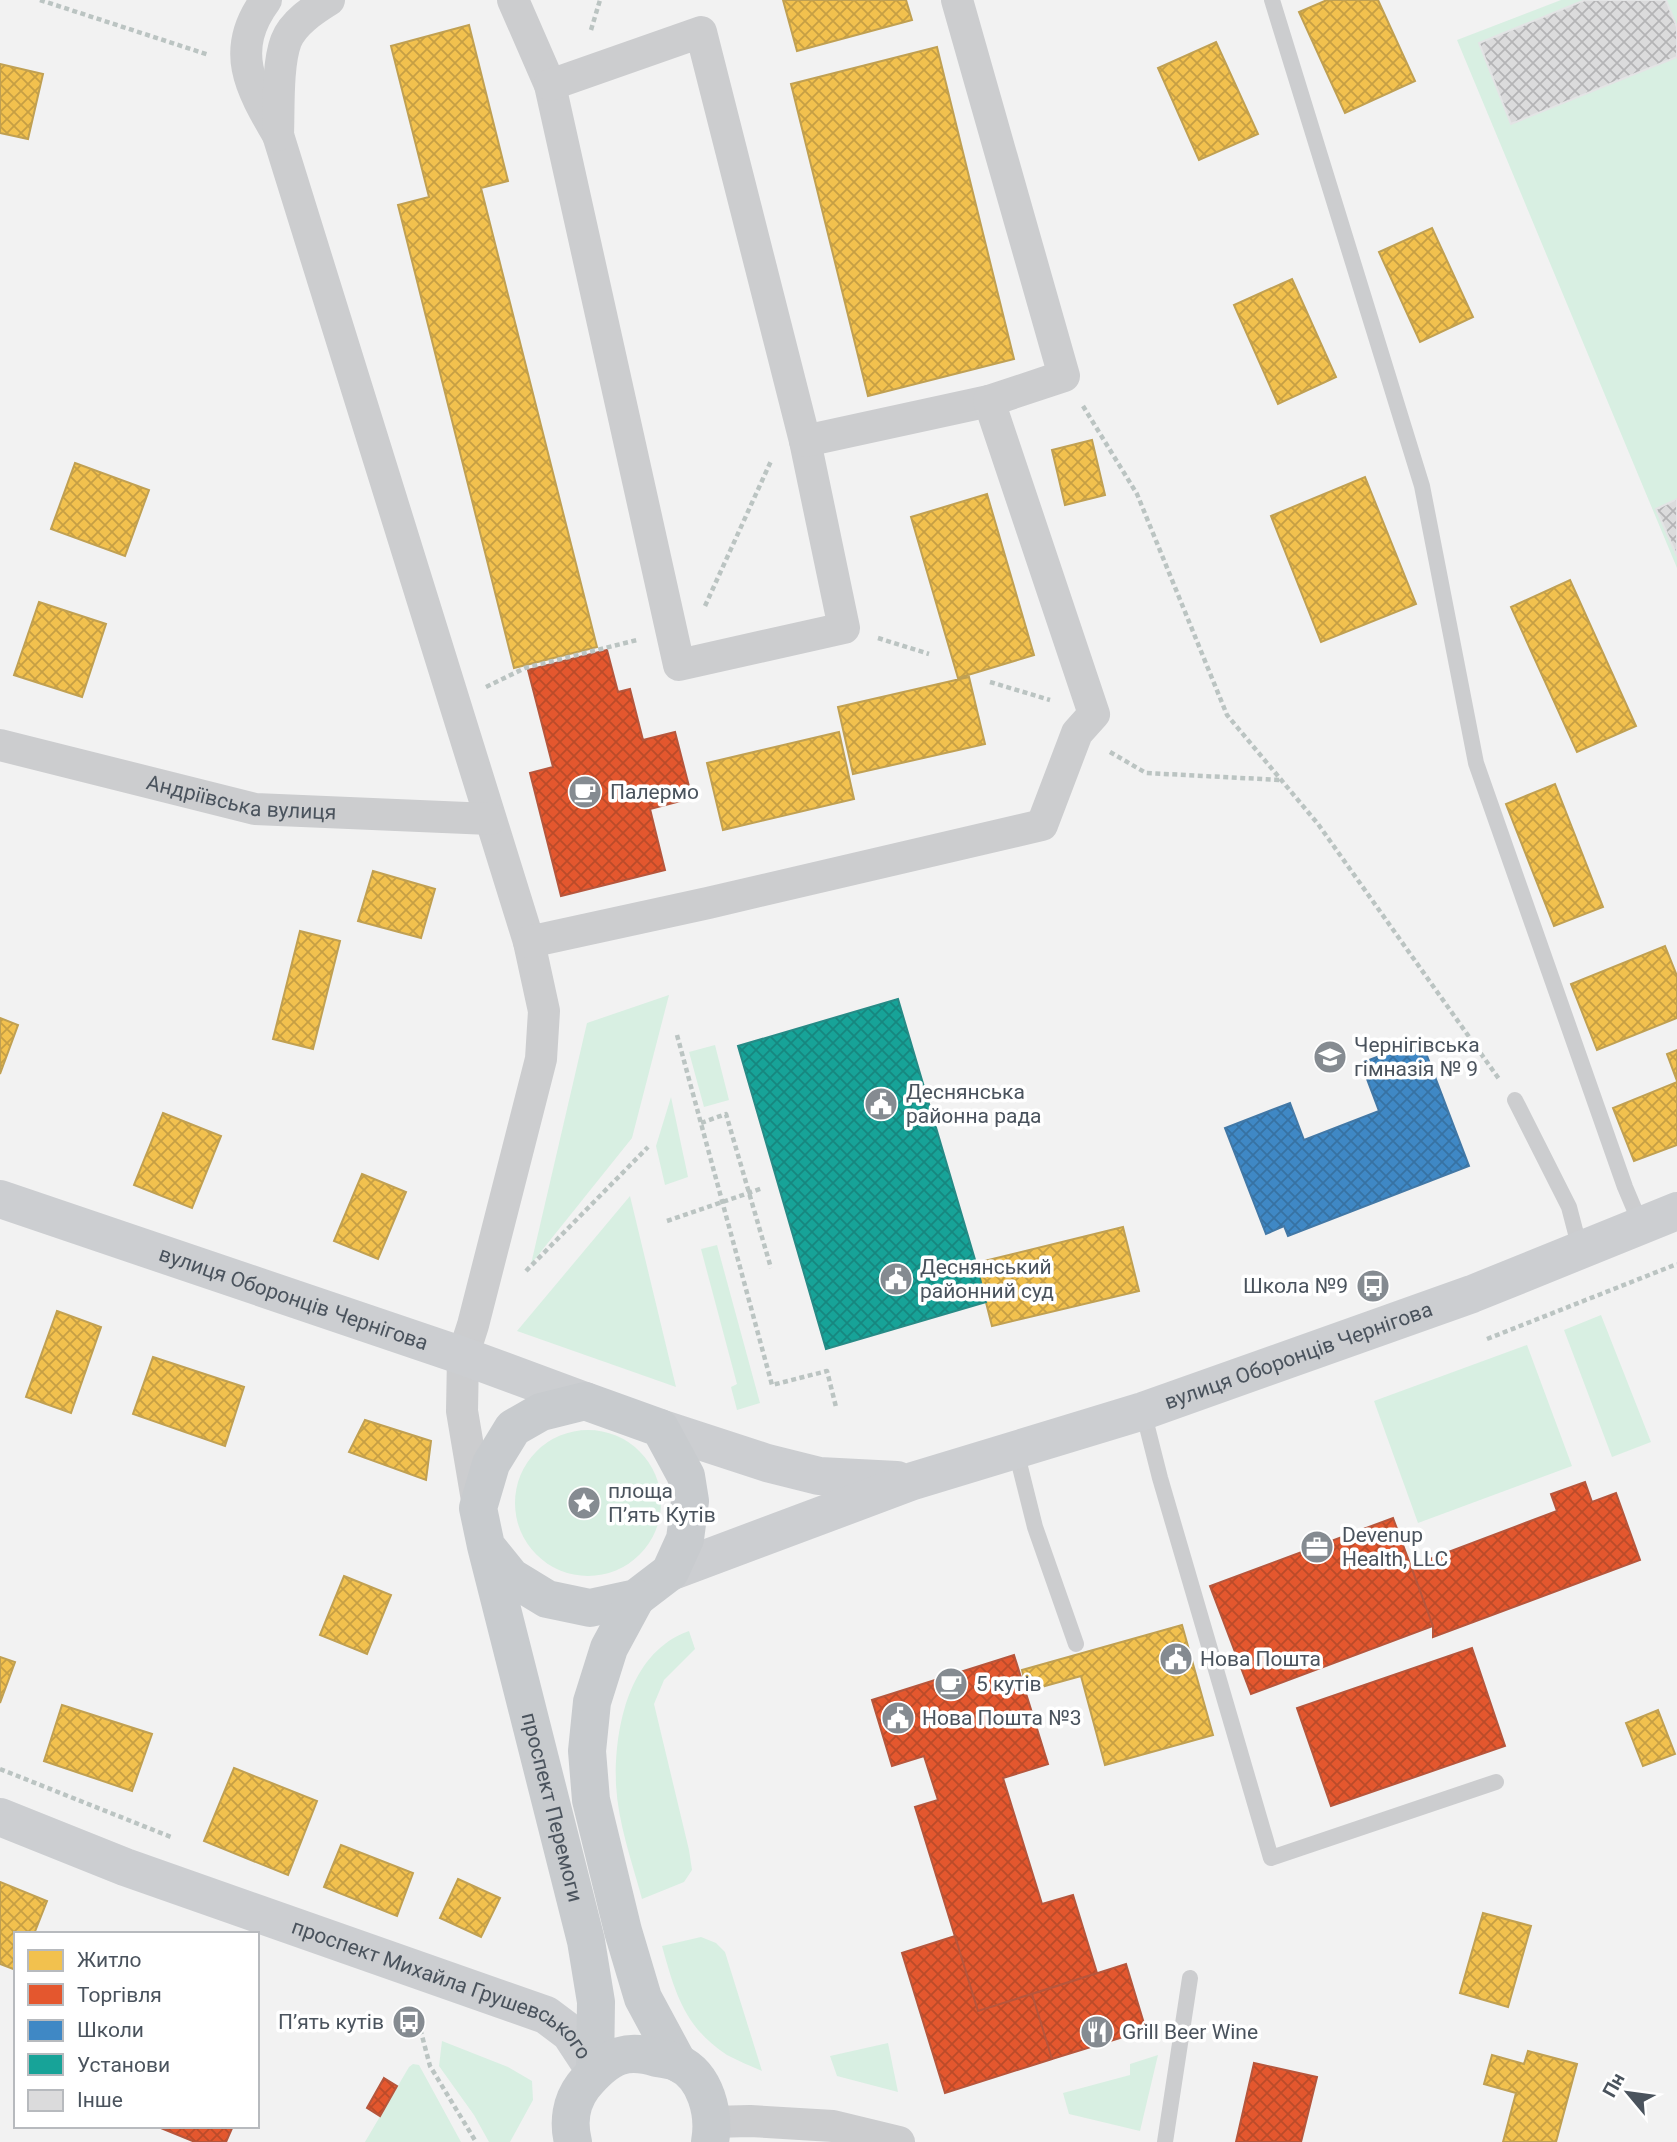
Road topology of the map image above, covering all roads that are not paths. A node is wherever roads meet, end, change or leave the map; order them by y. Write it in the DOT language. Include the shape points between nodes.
graph roads {
  1 [pos="266,0"];
  2 [pos="329,0"];
  3 [pos="513,0"];
  4 [pos="957,0"];
  5 [pos="1272,0"];
  6 [pos="550,85"];
  7 [pos="278,135"];
  8 [pos="989,401"];
  9 [pos="805,442"];
  10 [pos="0,745"];
  11 [pos="490,819"];
  12 [pos="529,942"];
  13 [pos="1515,1100"];
  14 [pos="0,1199"];
  15 [pos="1677,1211"];
  16 [pos="1641,1225"];
  17 [pos="1580,1250"];
  18 [pos="463,1356"];
  19 [pos="585,1401"];
  20 [pos="1143,1411"];
  21 [pos="660,1428"];
  22 [pos="1016,1451"];
  23 [pos="913,1481"];
  24 [pos="478,1508"];
  25 [pos="486,1546"];
  26 [pos="670,1572"];
  27 [pos="636,1598"];
  28 [pos="1076,1644"];
  29 [pos="1496,1782"];
  30 [pos="0,1816"];
  31 [pos="1191,1978"];
  32 [pos="678,2063"];
  33 [pos="595,2071"];
  34 [pos="711,2132"];
  35 [pos="573,2142"];
  36 [pos="899,2142"];
  37 [pos="1165,2142"];
  1 -- 7 [label="street" via="253,18 245,54 254,95"];
  2 -- 7 [label="street" via="308,12 286,41"];
  3 -- 6 [label="street"];
  4 -- 8 [label="street" via="1064,376"];
  5 -- 16 [label="lane" via="1422,486 1476,763"];
  6 -- 9 [label="street" via="701,32"];
  6 -- 9 [label="street" via="678,664 844,628"];
  7 -- 11 [label="street"];
  8 -- 9 [label="street"];
  8 -- 12 [label="street" via="1085,724 1042,825"];
  10 -- 11 [label="street, Андріївська вулиця" via="255,809"];
  11 -- 12 [label="street"];
  12 -- 18 [label="street" via="544,1011 541,1059"];
  13 -- 17 [label="lane" via="1569,1207"];
  14 -- 18 [label="main road, вулиця Оборонців Чернігова"];
  15 -- 16 [label="main road, вулиця Оборонців Чернігова"];
  16 -- 17 [label="main road, вулиця Оборонців Чернігова"];
  17 -- 20 [label="main road, вулиця Оборонців Чернігова" via="1472,1294"];
  18 -- 19 [label="main road, вулиця Оборонців Чернігова"];
  18 -- 24 [label="street" via="462,1411"];
  19 -- 21 [label="main road"];
  19 -- 24 [label="main road" via="541,1412 513,1429 491,1464"];
  20 -- 22 [label="main road, вулиця Оборонців Чернігова"];
  20 -- 29 [label="lane" via="1270,1858"];
  21 -- 23 [label="main road, вулиця Оборонців Чернігова" via="819,1476"];
  21 -- 26 [label="main road" via="686,1476 690,1501 685,1539"];
  22 -- 23 [label="main road, вулиця Оборонців Чернігова"];
  22 -- 28 [label="lane" via="1035,1527"];
  23 -- 26 [label="main road, вулиця Оборонців Чернігова"];
  24 -- 25 [label="main road"];
  25 -- 27 [label="main road" via="511,1577 547,1599 590,1608"];
  25 -- 33 [label="main road, проспект Перемоги" via="586,1941 596,2002"];
  26 -- 27 [label="main road"];
  27 -- 32 [label="main road, проспект Перемоги" via="609,1648 592,1702 587,1751 591,1800 643,1998"];
  30 -- 33 [label="main road, проспект Михайла Грушевського" via="125,1867 546,2015 570,2033"];
  31 -- 37 [label="lane"];
  32 -- 33 [label="main road" via="639,2053 619,2057"];
  32 -- 34 [label="main road, проспект Перемоги" via="706,2095"];
  33 -- 35 [label="main road" via="576,2096 571,2115"];
  34 -- 36 [label="street" via="750,2121 833,2126"];
}
